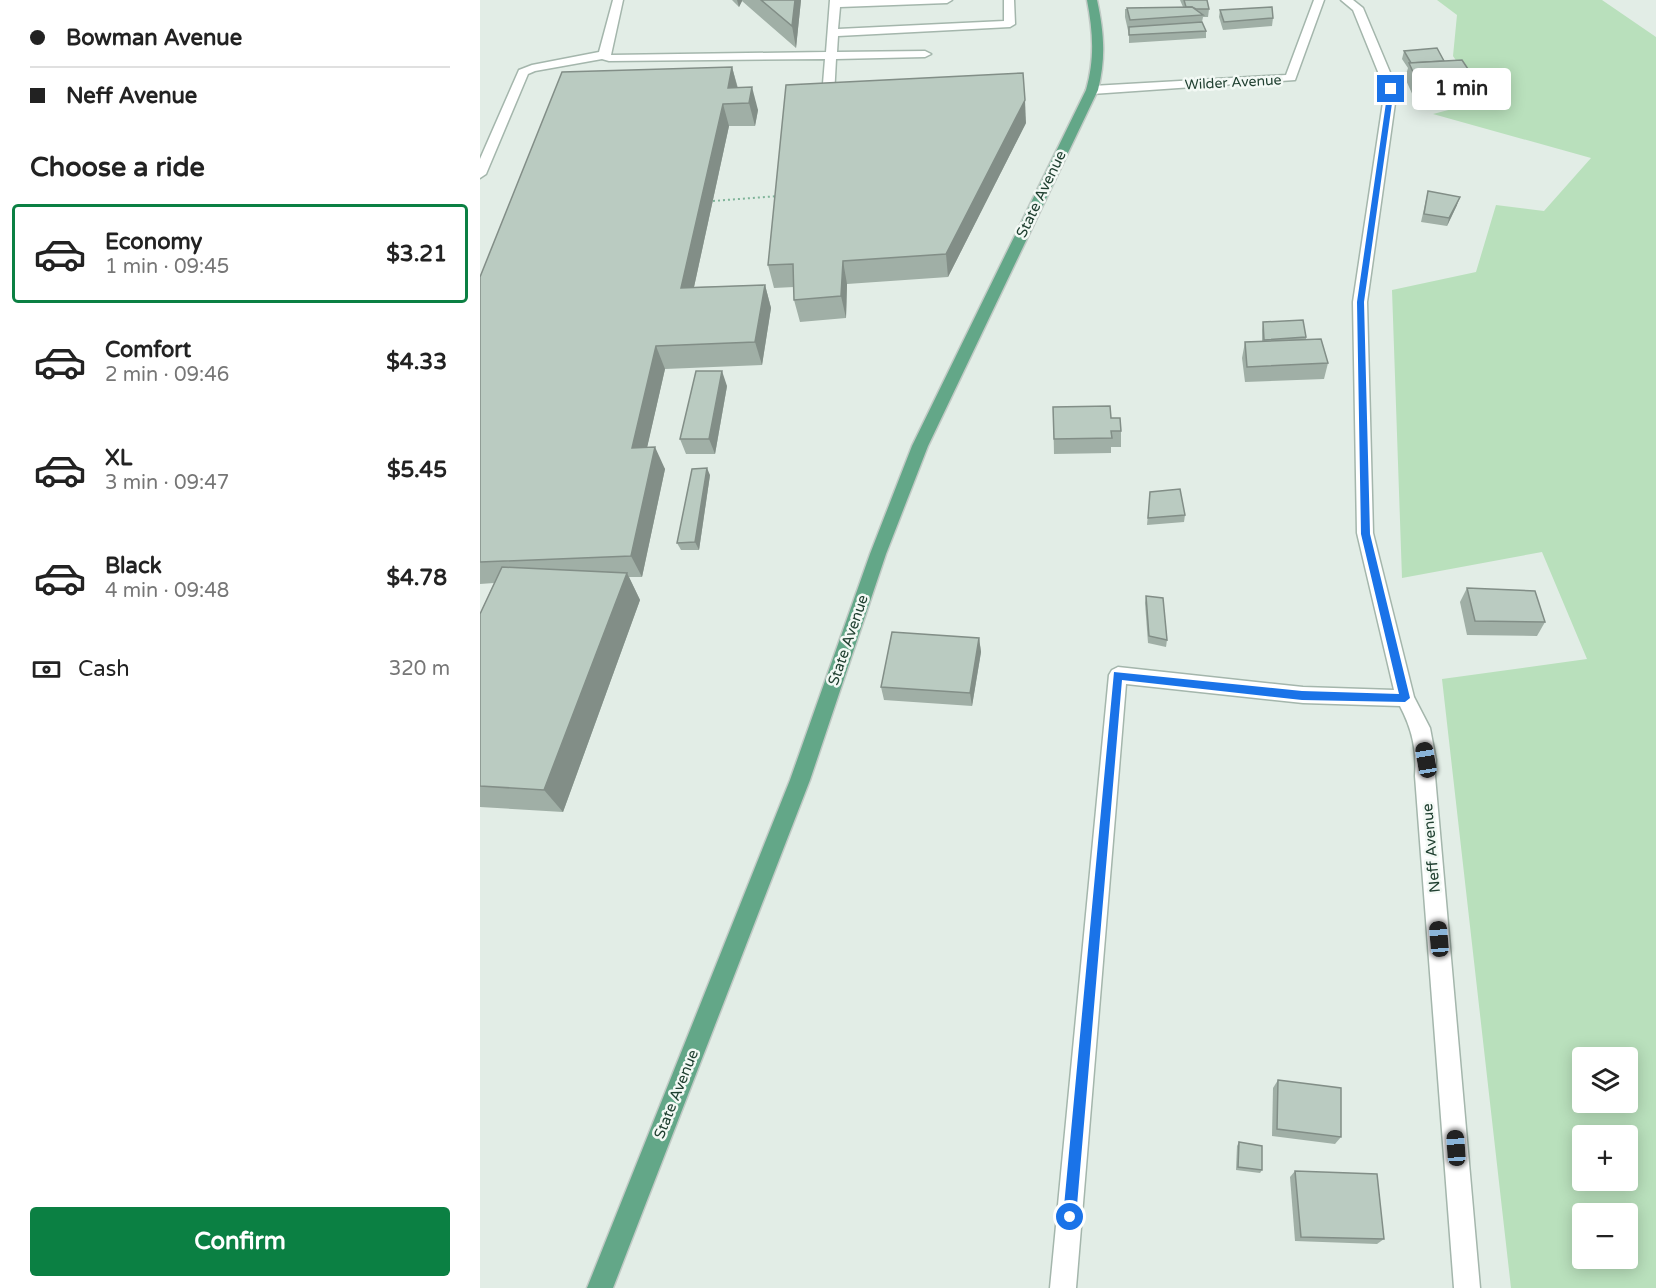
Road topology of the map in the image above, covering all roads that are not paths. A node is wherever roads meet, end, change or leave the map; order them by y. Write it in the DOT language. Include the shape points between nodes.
graph roads {
  1 [pos="618,0"];
  2 [pos="947,0"];
  3 [pos="1009,0"];
  4 [pos="1092,0"];
  5 [pos="1319,0"];
  6 [pos="1346,0"];
  7 [pos="835,2"];
  8 [pos="832,33"];
  9 [pos="925,54"];
  10 [pos="604,55"];
  11 [pos="830,55"];
  12 [pos="1092,90"];
  13 [pos="828,96"];
  14 [pos="480,174"];
  15 [pos="1405,698"];
  16 [pos="600,1288"];
  17 [pos="1064,1288"];
  18 [pos="1467,1288"];
  1 -- 10 [label="street"];
  2 -- 7 [label="street"];
  3 -- 8 [label="street" via="1010,24"];
  4 -- 12 [label="main road, State Avenue" via="1101,41 1100,65"];
  5 -- 12 [label="street, Wilder Avenue" via="1291,78"];
  6 -- 15 [label="street, Neff Avenue" via="1358,8 1391,89 1360,302 1365,534"];
  7 -- 8 [label="street"];
  8 -- 11 [label="street"];
  9 -- 11 [label="street"];
  10 -- 11 [label="street"];
  10 -- 14 [label="street" via="523,72"];
  11 -- 13 [label="street"];
  12 -- 16 [label="main road, State Avenue" via="920,446 878,554 800,780"];
  15 -- 17 [label="street" via="1302,695 1118,675"];
  15 -- 18 [label="street, Neff Avenue" via="1420,728 1426,760"];
}
